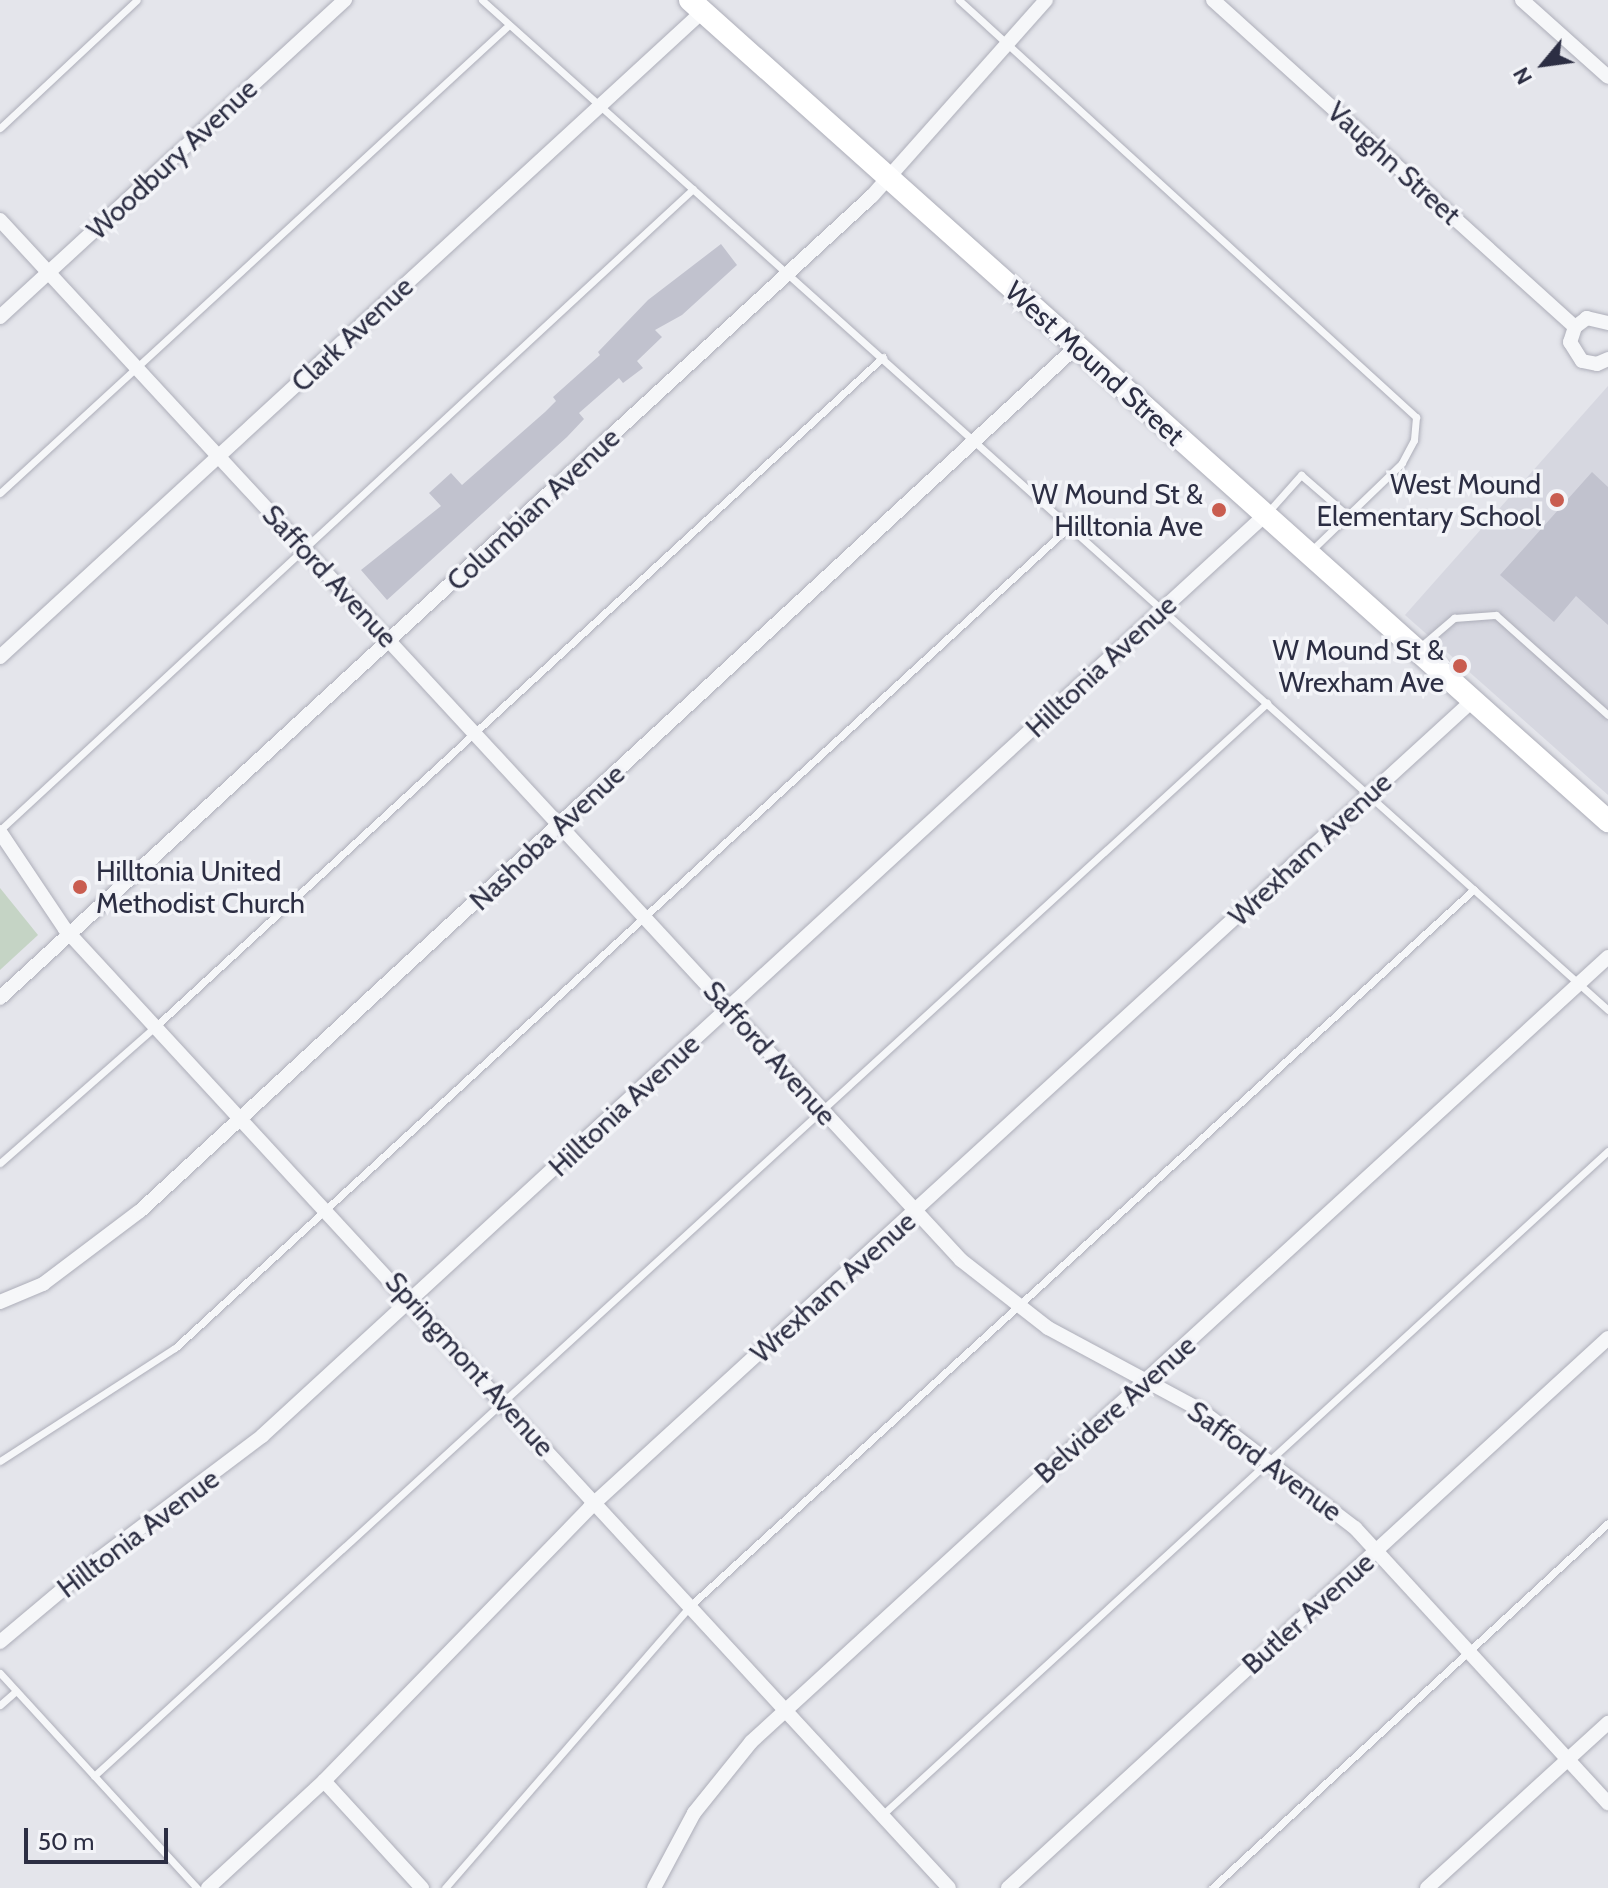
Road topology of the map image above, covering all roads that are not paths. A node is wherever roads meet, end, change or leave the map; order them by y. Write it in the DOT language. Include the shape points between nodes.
graph roads {
  1 [pos="137,0"];
  2 [pos="345,0"];
  3 [pos="482,0"];
  4 [pos="959,0"];
  5 [pos="1046,0"];
  6 [pos="1213,0"];
  7 [pos="1522,0"];
  8 [pos="696,6"];
  9 [pos="1539,6"];
  10 [pos="509,25"];
  11 [pos="1007,43"];
  12 [pos="1608,77"];
  13 [pos="599,107"];
  14 [pos="0,128"];
  15 [pos="888,179"];
  16 [pos="693,189"];
  17 [pos="0,220"];
  18 [pos="49,273"];
  19 [pos="788,273"];
  20 [pos="0,317"];
  21 [pos="1608,323"];
  22 [pos="1575,327"];
  23 [pos="1076,347"];
  24 [pos="883,357"];
  25 [pos="1608,359"];
  26 [pos="135,366"];
  27 [pos="975,440"];
  28 [pos="219,456"];
  29 [pos="0,493"];
  30 [pos="1346,514"];
  31 [pos="1265,515"];
  32 [pos="1070,526"];
  33 [pos="305,549"];
  34 [pos="1309,554"];
  35 [pos="1163,609"];
  36 [pos="390,641"];
  37 [pos="1416,651"];
  38 [pos="0,657"];
  39 [pos="1472,701"];
  40 [pos="1267,703"];
  41 [pos="1608,715"];
  42 [pos="473,731"];
  43 [pos="1370,795"];
  44 [pos="1608,821"];
  45 [pos="560,825"];
  46 [pos="0,831"];
  47 [pos="1474,889"];
  48 [pos="644,916"];
  49 [pos="71,935"];
  50 [pos="1608,957"];
  51 [pos="1579,984"];
  52 [pos="0,998"];
  53 [pos="729,1008"];
  54 [pos="1608,1010"];
  55 [pos="156,1026"];
  56 [pos="821,1109"];
  57 [pos="241,1118"];
  58 [pos="1608,1151"];
  59 [pos="0,1163"];
  60 [pos="328,1211"];
  61 [pos="915,1212"];
  62 [pos="412,1300"];
  63 [pos="0,1302"];
  64 [pos="1015,1305"];
  65 [pos="1608,1338"];
  66 [pos="1146,1381"];
  67 [pos="505,1402"];
  68 [pos="1271,1460"];
  69 [pos="0,1461"];
  70 [pos="596,1502"];
  71 [pos="1608,1523"];
  72 [pos="1376,1551"];
  73 [pos="690,1606"];
  74 [pos="0,1642"];
  75 [pos="1469,1651"];
  76 [pos="0,1673"];
  77 [pos="16,1691"];
  78 [pos="0,1705"];
  79 [pos="785,1710"];
  80 [pos="1608,1723"];
  81 [pos="1568,1759"];
  82 [pos="94,1776"];
  83 [pos="324,1781"];
  84 [pos="1608,1803"];
  85 [pos="882,1815"];
  86 [pos="197,1888"];
  87 [pos="208,1888"];
  88 [pos="422,1888"];
  89 [pos="445,1888"];
  90 [pos="654,1888"];
  91 [pos="949,1888"];
  92 [pos="1008,1888"];
  93 [pos="1212,1888"];
  94 [pos="1427,1888"];
  1 -- 14 [label="lane"];
  2 -- 18 [label="street, Woodbury Avenue"];
  3 -- 10 [label="lane"];
  4 -- 11 [label="lane"];
  5 -- 11 [label="street, Columbian Avenue"];
  6 -- 22 [label="street, Vaughn Street"];
  7 -- 9 [label="street"];
  8 -- 13 [label="street, Clark Avenue"];
  8 -- 15 [label="street, West Mound Street"];
  9 -- 12 [label="street"];
  10 -- 13 [label="lane"];
  10 -- 26 [label="lane"];
  11 -- 15 [label="street, Columbian Avenue"];
  11 -- 30 [label="lane" via="1416,417 1414,440 1402,463"];
  13 -- 16 [label="lane"];
  13 -- 28 [label="street, Clark Avenue"];
  15 -- 19 [label="street, Columbian Avenue"];
  15 -- 23 [label="street, West Mound Street"];
  16 -- 19 [label="lane"];
  16 -- 33 [label="lane"];
  17 -- 18 [label="street, Safford Avenue"];
  18 -- 20 [label="street, Woodbury Avenue"];
  18 -- 26 [label="street, Safford Avenue"];
  19 -- 24 [label="lane"];
  19 -- 36 [label="street, Columbian Avenue"];
  21 -- 22 [label="street" via="1587,318"];
  22 -- 25 [label="street" via="1570,342 1576,356 1589,364"];
  23 -- 27 [label="street, Nashoba Avenue"];
  23 -- 31 [label="street, West Mound Street"];
  24 -- 27 [label="lane"];
  24 -- 42 [label="lane"];
  26 -- 28 [label="street, Safford Avenue"];
  26 -- 29 [label="lane"];
  27 -- 32 [label="lane"];
  27 -- 45 [label="street, Nashoba Avenue"];
  28 -- 33 [label="street, Safford Avenue"];
  28 -- 38 [label="street, Clark Avenue"];
  30 -- 31 [label="lane" via="1301,475"];
  30 -- 34 [label="lane"];
  31 -- 34 [label="street, West Mound Street"];
  31 -- 35 [label="street, Hilltonia Avenue"];
  32 -- 35 [label="lane"];
  32 -- 48 [label="lane"];
  33 -- 36 [label="street, Safford Avenue"];
  33 -- 46 [label="lane"];
  34 -- 37 [label="street, West Mound Street"];
  35 -- 40 [label="lane"];
  35 -- 53 [label="street, Hilltonia Avenue"];
  36 -- 42 [label="street, Safford Avenue"];
  36 -- 49 [label="street, Columbian Avenue"];
  37 -- 39 [label="street, West Mound Street"];
  37 -- 41 [label="lane" via="1454,618 1496,615"];
  39 -- 43 [label="street, Wrexham Avenue"];
  39 -- 44 [label="street, West Mound Street"];
  40 -- 43 [label="lane"];
  40 -- 56 [label="lane"];
  42 -- 45 [label="street, Safford Avenue"];
  42 -- 55 [label="lane"];
  43 -- 47 [label="lane"];
  43 -- 61 [label="street, Wrexham Avenue"];
  45 -- 48 [label="street, Safford Avenue"];
  45 -- 57 [label="street, Nashoba Avenue"];
  46 -- 49 [label="street, Springmont Avenue"];
  47 -- 51 [label="lane"];
  47 -- 64 [label="lane"];
  48 -- 53 [label="street, Safford Avenue"];
  48 -- 60 [label="lane"];
  49 -- 52 [label="street, Columbian Avenue"];
  49 -- 55 [label="street, Springmont Avenue"];
  50 -- 51 [label="street, Belvidere Avenue"];
  51 -- 54 [label="lane"];
  51 -- 66 [label="street, Belvidere Avenue"];
  53 -- 56 [label="street, Safford Avenue"];
  53 -- 62 [label="street, Hilltonia Avenue"];
  55 -- 57 [label="street, Springmont Avenue"];
  55 -- 59 [label="lane"];
  56 -- 61 [label="street, Safford Avenue"];
  56 -- 67 [label="lane"];
  57 -- 60 [label="street, Springmont Avenue"];
  57 -- 63 [label="street, Nashoba Avenue" via="96,1249 43,1284"];
  58 -- 68 [label="lane"];
  60 -- 62 [label="street, Springmont Avenue"];
  60 -- 69 [label="lane" via="175,1348"];
  61 -- 64 [label="street, Safford Avenue"];
  61 -- 70 [label="street, Wrexham Avenue"];
  62 -- 67 [label="street, Springmont Avenue"];
  62 -- 74 [label="street, Hilltonia Avenue" via="262,1436 99,1559"];
  64 -- 66 [label="street, Safford Avenue"];
  64 -- 73 [label="lane"];
  65 -- 72 [label="street, Butler Avenue"];
  66 -- 68 [label="street, Safford Avenue" via="1202,1411"];
  66 -- 79 [label="street, Belvidere Avenue"];
  67 -- 70 [label="street, Springmont Avenue"];
  67 -- 82 [label="lane"];
  68 -- 72 [label="street, Safford Avenue"];
  68 -- 85 [label="lane"];
  70 -- 73 [label="street, Springmont Avenue"];
  70 -- 83 [label="street, Wrexham Avenue"];
  71 -- 75 [label="lane"];
  72 -- 75 [label="street, Safford Avenue"];
  72 -- 92 [label="street, Butler Avenue"];
  73 -- 79 [label="street, Springmont Avenue"];
  73 -- 89 [label="lane"];
  75 -- 81 [label="street, Safford Avenue"];
  75 -- 93 [label="lane"];
  76 -- 77 [label="lane"];
  77 -- 78 [label="lane"];
  77 -- 82 [label="lane"];
  79 -- 85 [label="street, Springmont Avenue"];
  79 -- 90 [label="street, Belvidere Avenue" via="751,1742 694,1813"];
  80 -- 81 [label="street"];
  81 -- 84 [label="street, Safford Avenue"];
  81 -- 94 [label="street"];
  82 -- 86 [label="lane"];
  83 -- 87 [label="street, Wrexham Avenue"];
  83 -- 88 [label="street"];
  85 -- 91 [label="street, Springmont Avenue"];
}
